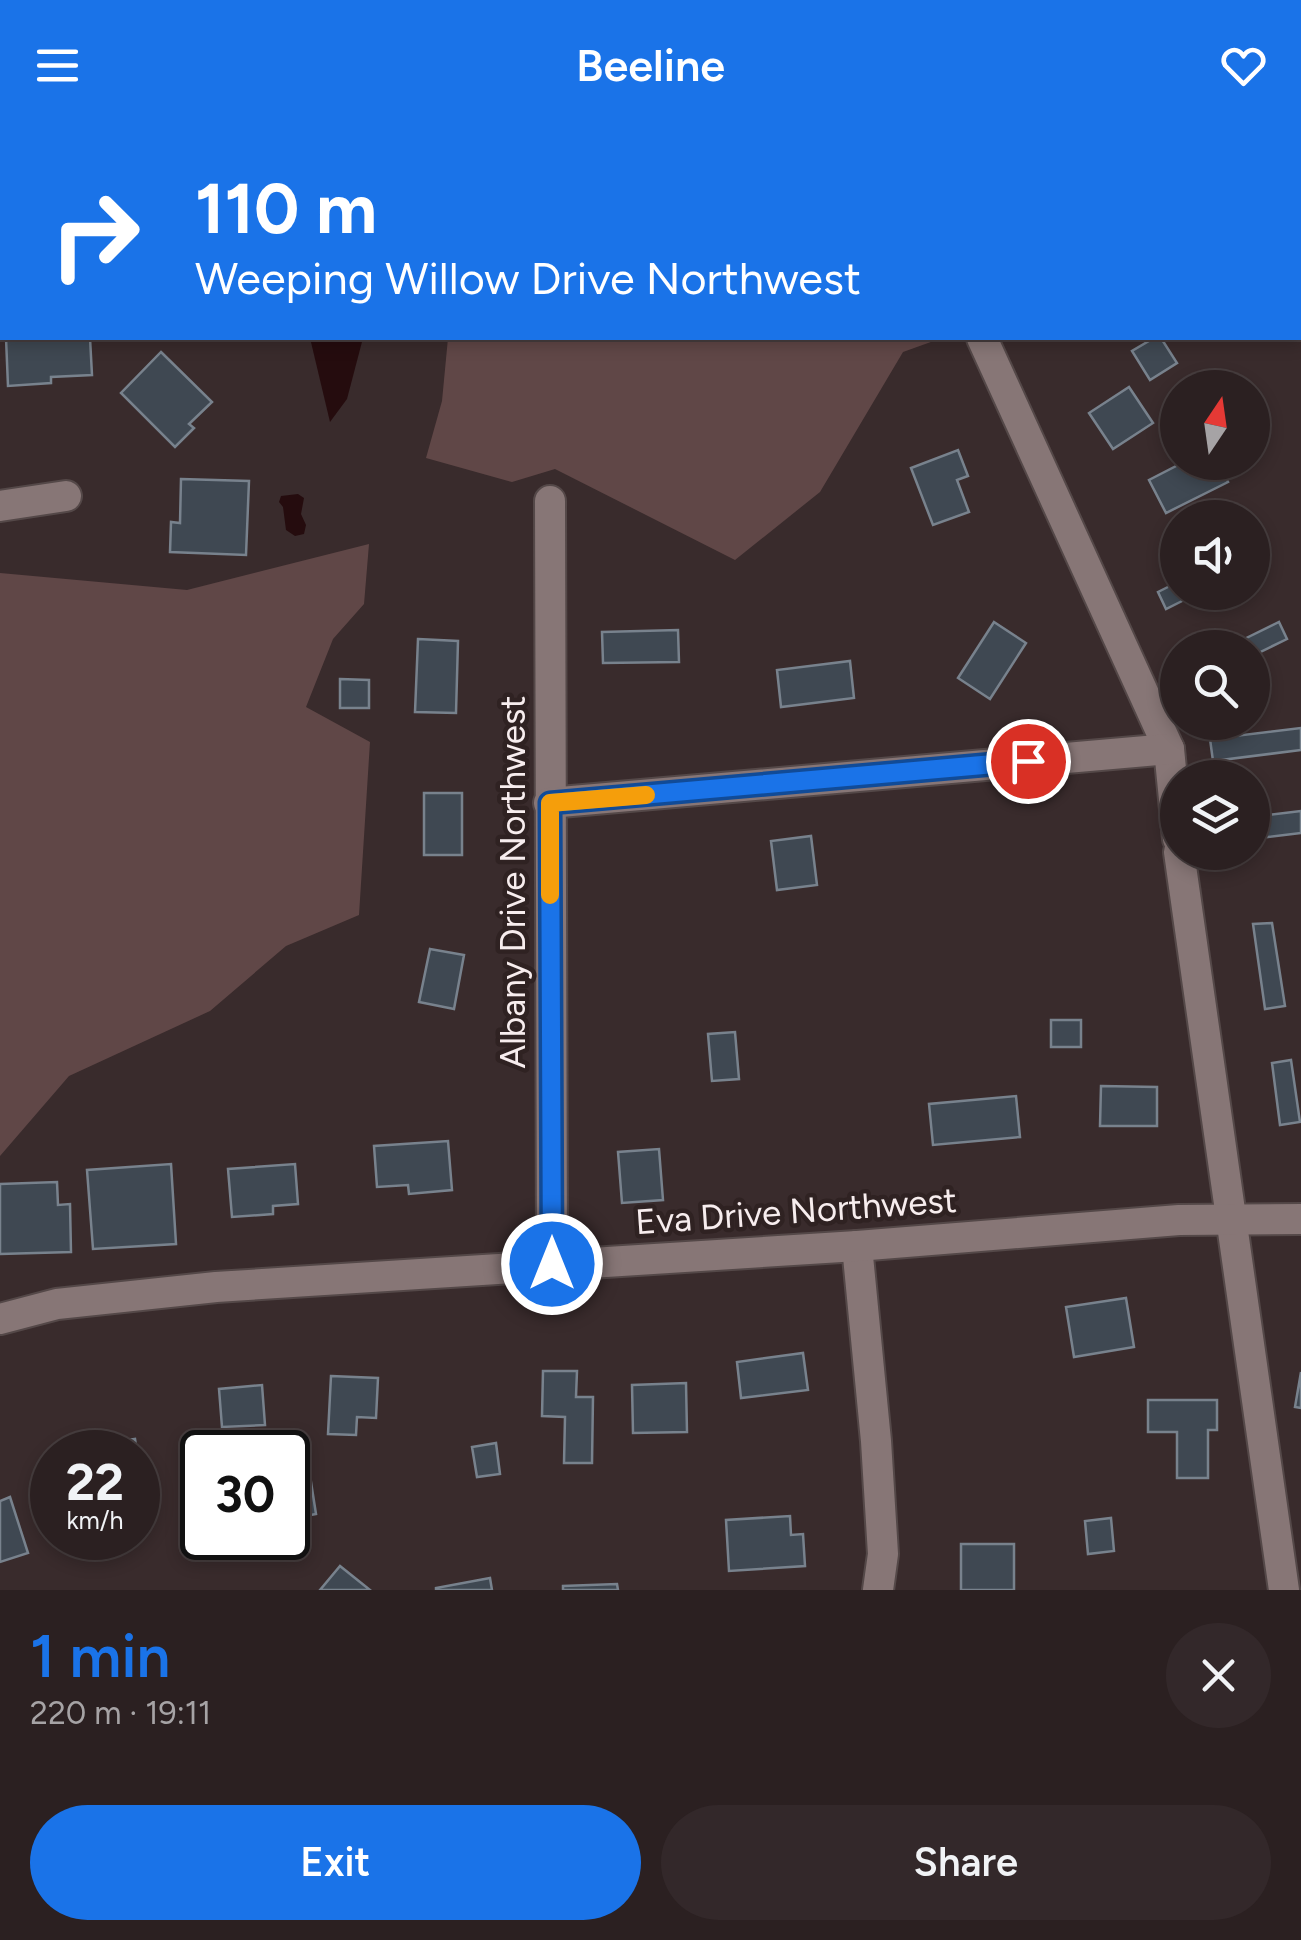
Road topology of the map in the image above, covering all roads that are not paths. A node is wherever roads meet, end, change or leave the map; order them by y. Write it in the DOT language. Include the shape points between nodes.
graph roads {
  1 [pos="983,340"];
  2 [pos="66,496"];
  3 [pos="550,501"];
  4 [pos="0,506"];
  5 [pos="1169,749"];
  6 [pos="1170,760"];
  7 [pos="550,803"];
  8 [pos="1182,870"];
  9 [pos="1231,1219"];
  10 [pos="1301,1219"];
  11 [pos="857,1246"];
  12 [pos="552,1264"];
  13 [pos="0,1320"];
  14 [pos="878,1590"];
  15 [pos="1284,1590"];
  1 -- 5 [label="street"];
  2 -- 4 [label="street"];
  3 -- 7 [label="street, Albany Drive Northwest"];
  5 -- 6 [label="street"];
  5 -- 7 [label="street"];
  7 -- 12 [label="street, Albany Drive Northwest"];
  8 -- 9 [label="street"];
  9 -- 10 [label="street, Eva Drive Northwest"];
  9 -- 11 [label="street, Eva Drive Northwest"];
  9 -- 15 [label="street"];
  11 -- 12 [label="street, Eva Drive Northwest"];
  11 -- 14 [label="street" via="877,1460"];
  12 -- 13 [label="street, Eva Drive Northwest" via="216,1287 56,1304"];
}
